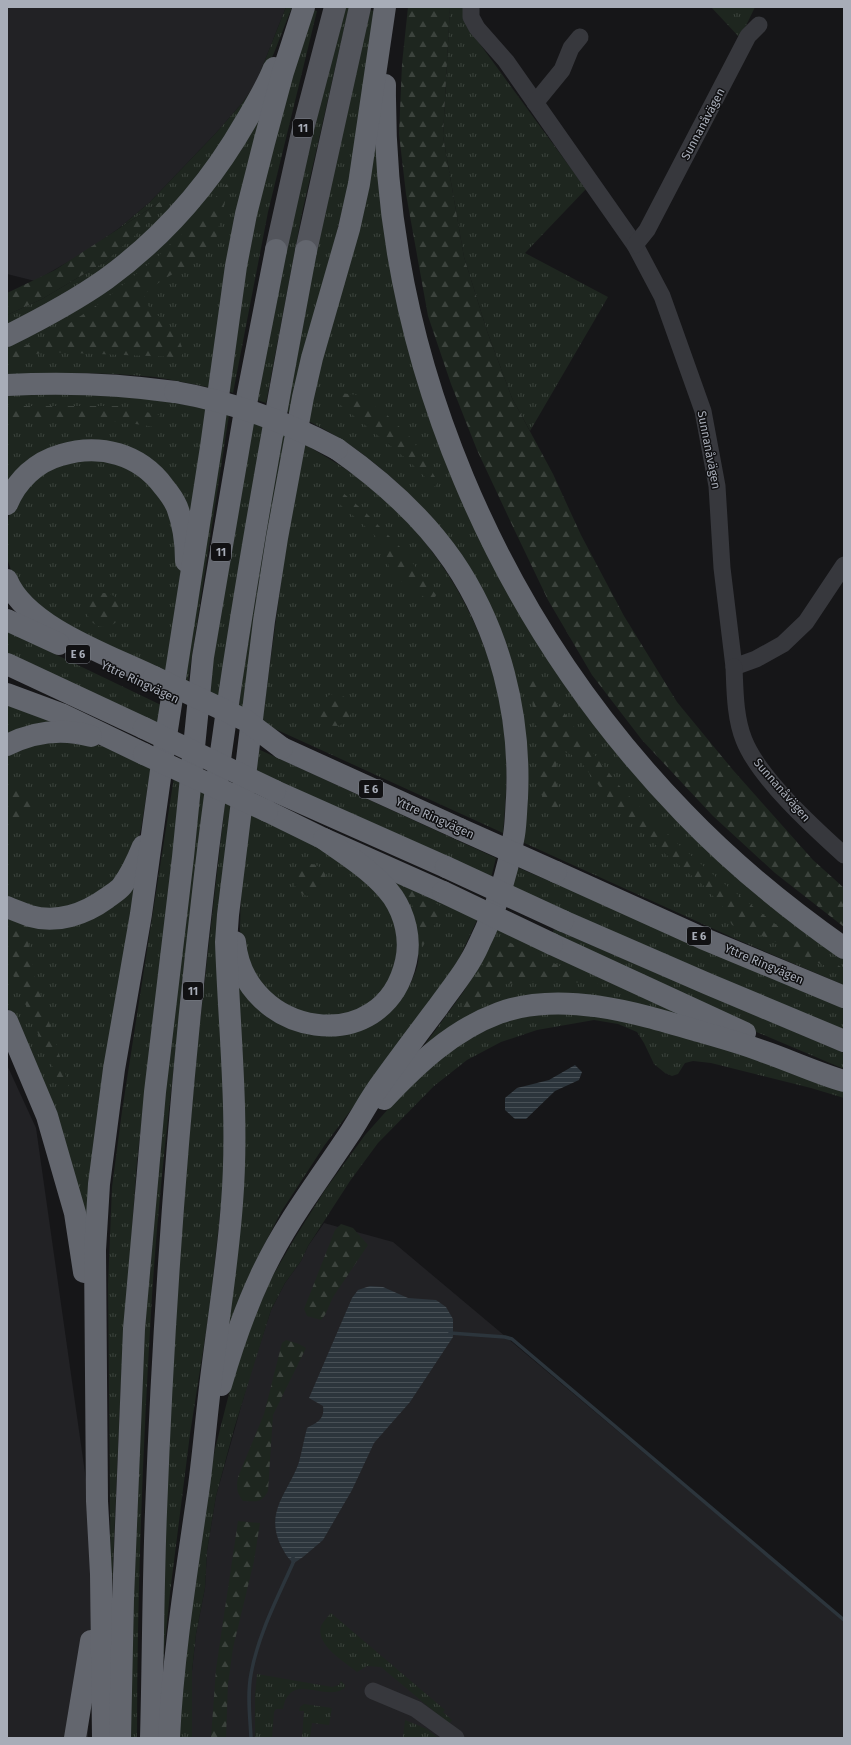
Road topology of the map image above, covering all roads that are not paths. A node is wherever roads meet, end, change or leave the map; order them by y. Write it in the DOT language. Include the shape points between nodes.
graph roads {
  1 [pos="298,7"];
  2 [pos="304,7"];
  3 [pos="335,7"];
  4 [pos="360,7"];
  5 [pos="385,7"];
  6 [pos="389,7"];
  7 [pos="471,7"];
  8 [pos="760,25"];
  9 [pos="580,37"];
  10 [pos="535,103"];
  11 [pos="635,245"];
  12 [pos="276,250"];
  13 [pos="306,251"];
  14 [pos="7,336"];
  15 [pos="7,385"];
  16 [pos="7,504"];
  17 [pos="844,565"];
  18 [pos="7,580"];
  19 [pos="7,620"];
  20 [pos="178,657"];
  21 [pos="7,664"];
  22 [pos="734,667"];
  23 [pos="152,682"];
  24 [pos="7,694"];
  25 [pos="7,746"];
  26 [pos="148,751"];
  27 [pos="324,839"];
  28 [pos="844,855"];
  29 [pos="234,865"];
  30 [pos="7,907"];
  31 [pos="844,948"];
  32 [pos="844,997"];
  33 [pos="7,1021"];
  34 [pos="844,1040"];
  35 [pos="844,1076"];
  36 [pos="844,1080"];
  37 [pos="348,1136"];
  38 [pos="205,1444"];
  39 [pos="101,1574"];
  40 [pos="373,1691"];
  41 [pos="75,1738"];
  42 [pos="103,1738"];
  43 [pos="120,1738"];
  44 [pos="151,1738"];
  45 [pos="169,1738"];
  46 [pos="456,1738"];
  1 -- 14 [label="highway" via="271,74 253,110 232,146 200,190 156,236 106,279 76,299"];
  2 -- 20 [label="highway" via="283,72 246,214"];
  3 -- 12 [label="main road, 11" via="302,133"];
  4 -- 13 [label="main road, 11"];
  5 -- 29 [label="highway" via="358,184 349,228 312,358 277,538 264,621"];
  6 -- 31 [label="highway" via="385,64 386,151 400,261 412,319 440,418 481,519 506,569 550,644 600,716 638,763 684,814 725,853 809,923"];
  7 -- 10 [label="street, Sunnanåvägen" via="471,17 477,28 506,61"];
  8 -- 11 [label="street, Sunnanåvägen" via="748,36 648,230"];
  9 -- 10 [label="street" via="571,48 562,70"];
  10 -- 11 [label="street, Sunnanåvägen"];
  11 -- 22 [label="street, Sunnanåvägen" via="662,296 703,411 717,486 722,568"];
  12 -- 43 [label="highway, 11" via="248,393 203,657 154,1108 139,1263 130,1400 122,1599"];
  13 -- 44 [label="highway, 11" via="235,656 206,874 183,1090 168,1271 157,1491"];
  15 -- 37 [label="highway, bridge" via="92,384 136,386 175,392 204,397 270,417 305,432 337,449 361,466 410,509 453,562 470,589 490,632 504,674 516,738 518,776 514,835 495,905 479,944 464,971 380,1084"];
  16 -- 20 [label="highway" via="24,477 39,464 77,450 101,450 121,454 157,477 177,507 186,552"];
  17 -- 22 [label="street" via="806,622 783,644 756,659"];
  18 -- 23 [label="highway" via="22,603 37,617"];
  19 -- 23 [label="highway, Yttre Ringvägen / E 6"];
  20 -- 26 [label="highway"];
  21 -- 34 [label="highway, bridge" via="275,791 563,921"];
  22 -- 28 [label="street, Sunnanåvägen" via="738,718 744,740 753,758 798,811"];
  23 -- 32 [label="highway, Yttre Ringvägen / E 6, bridge" via="282,748 702,938"];
  24 -- 26 [label="highway"];
  25 -- 26 [label="highway" via="41,733 63,732 87,734"];
  26 -- 27 [label="highway, bridge"];
  26 -- 30 [label="highway" via="144,843 135,867 121,888 84,912 59,918 31,916"];
  26 -- 39 [label="highway" via="143,900 114,1069 99,1184 95,1250 97,1501"];
  27 -- 29 [label="highway" via="375,877 393,897 402,914 407,934 409,951 404,972 393,994 376,1011 356,1021 336,1026 314,1026 285,1015 265,1002 254,990 240,965 235,944"];
  27 -- 35 [label="highway, bridge" via="771,1046"];
  29 -- 38 [label="highway" via="226,942 235,1163 228,1249"];
  33 -- 39 [label="highway" via="48,1116 75,1213 82,1254 88,1315 94,1527"];
  36 -- 37 [label="highway" via="760,1050 636,1013 594,1005 531,1005 500,1013 451,1038 427,1056"];
  37 -- 38 [label="highway" via="308,1193 262,1273 232,1348"];
  38 -- 45 [label="highway" via="178,1642"];
  39 -- 41 [label="highway"];
  39 -- 42 [label="highway"];
  40 -- 46 [label="street" via="416,1709"];
}
